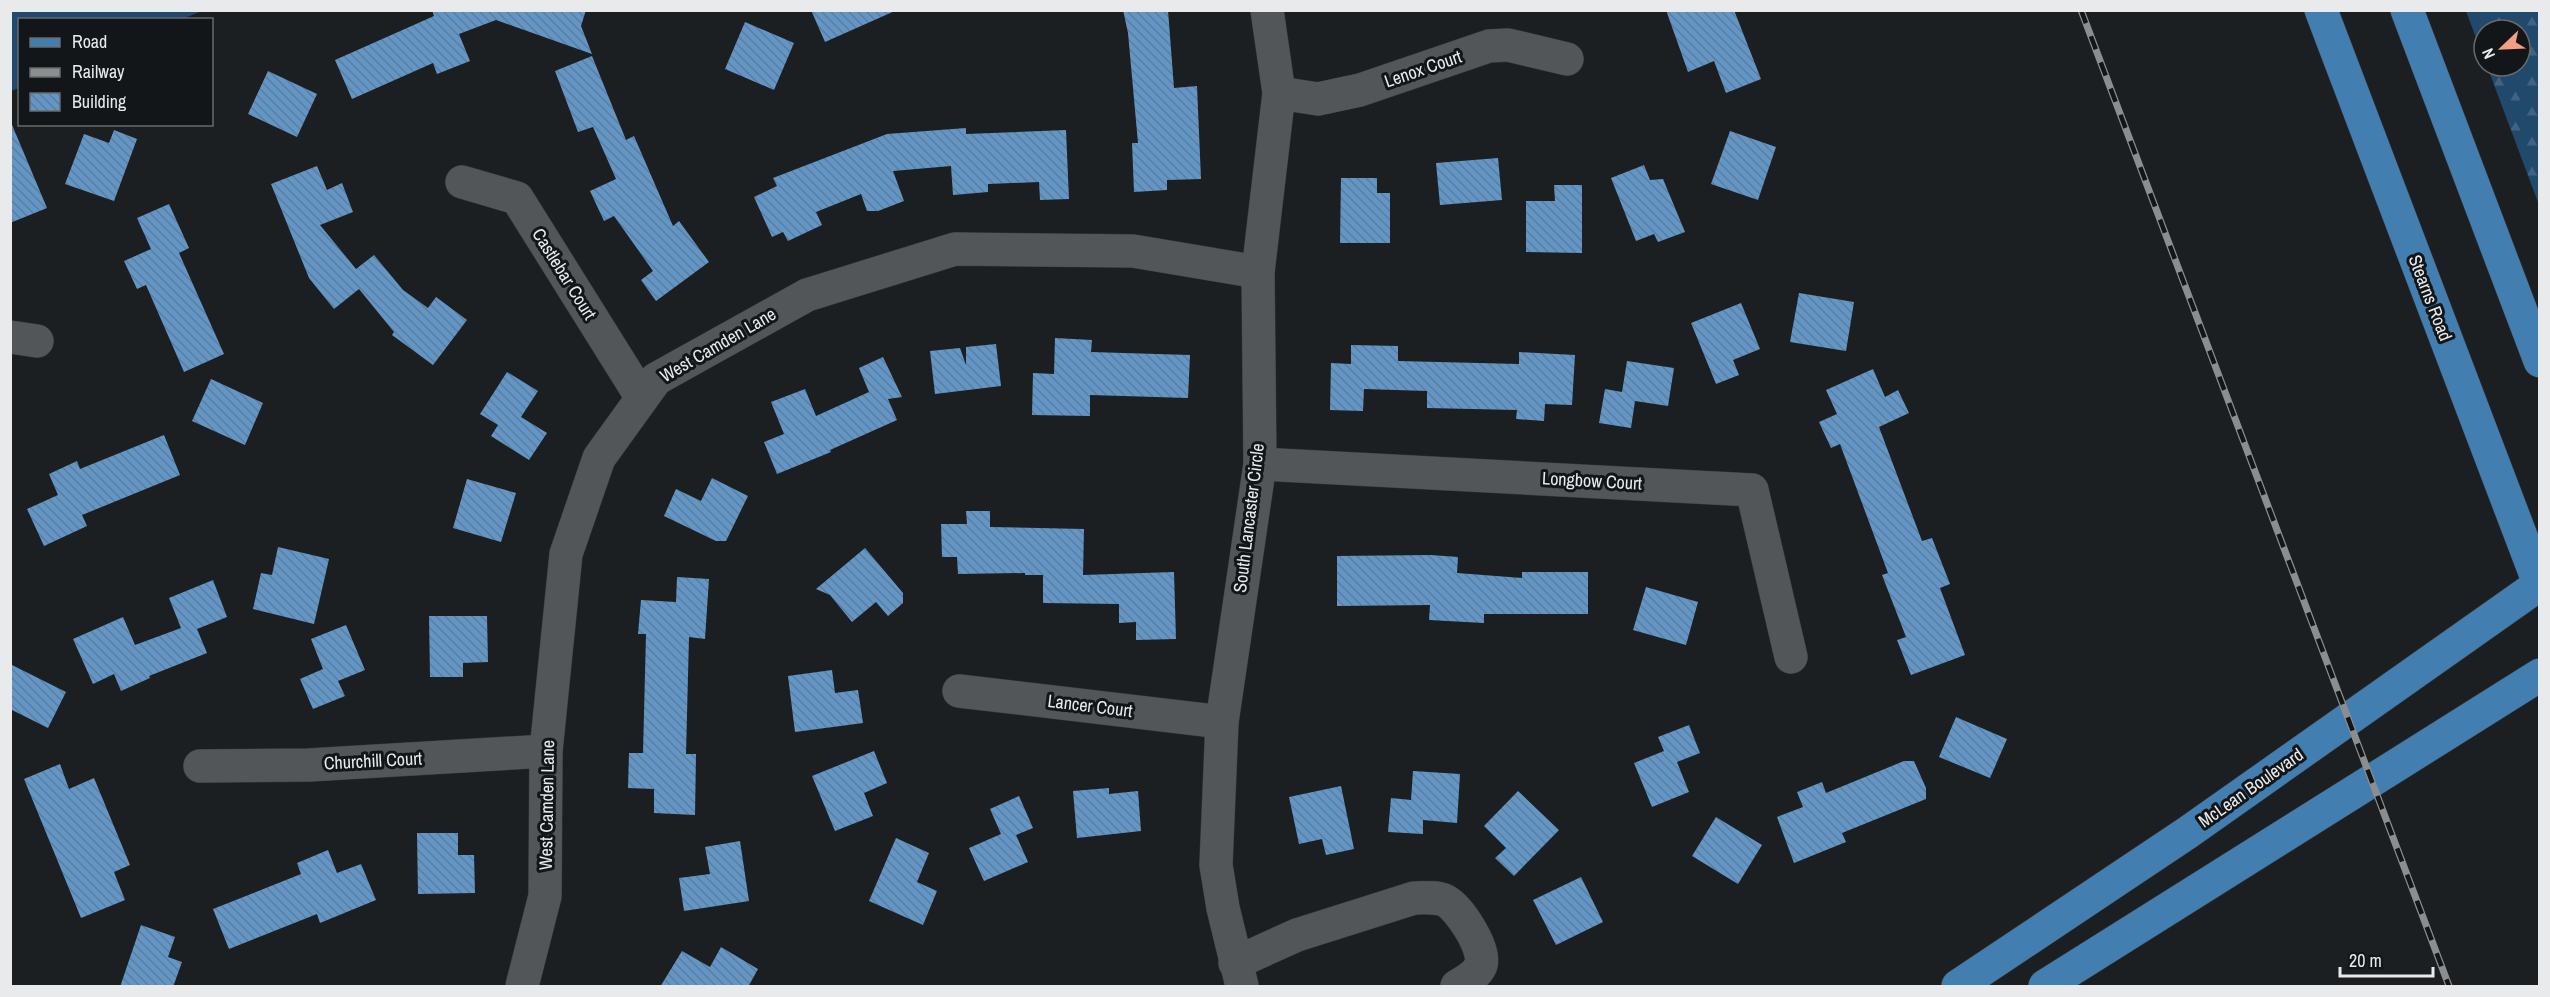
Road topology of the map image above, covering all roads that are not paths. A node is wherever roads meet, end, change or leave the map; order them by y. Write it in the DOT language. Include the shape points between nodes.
graph roads {
  1 [pos="1267,10"];
  2 [pos="2321,10"];
  3 [pos="2407,10"];
  4 [pos="1567,59"];
  5 [pos="1279,93"];
  6 [pos="462,182"];
  7 [pos="1258,272"];
  8 [pos="2540,361"];
  9 [pos="642,398"];
  10 [pos="1260,464"];
  11 [pos="2539,584"];
  12 [pos="1791,657"];
  13 [pos="2540,675"];
  14 [pos="958,691"];
  15 [pos="1222,722"];
  16 [pos="546,752"];
  17 [pos="200,766"];
  18 [pos="1239,975"];
  19 [pos="522,987"];
  20 [pos="1457,987"];
  21 [pos="1958,987"];
  22 [pos="2044,987"];
  1 -- 5 [label="street, South Lancaster Circle"];
  2 -- 11 [label="main road, Stearns Road"];
  3 -- 8 [label="main road"];
  4 -- 5 [label="street, Lenox Court" via="1508,45 1489,46 1360,90 1318,99"];
  5 -- 7 [label="street, South Lancaster Circle"];
  6 -- 9 [label="street, Castlebar Court" via="517,198"];
  7 -- 9 [label="street, West Camden Lane" via="1133,251 956,249 807,295 656,380"];
  7 -- 10 [label="street, South Lancaster Circle"];
  9 -- 16 [label="street, West Camden Lane" via="599,458 566,554"];
  10 -- 12 [label="street, Longbow Court" via="1752,490"];
  10 -- 15 [label="street, South Lancaster Circle"];
  11 -- 21 [label="main road, McLean Boulevard" via="2187,834"];
  13 -- 22 [label="main road"];
  14 -- 15 [label="street, Lancer Court"];
  15 -- 18 [label="street, South Lancaster Circle" via="1216,865"];
  16 -- 17 [label="street, Churchill Court" via="309,765"];
  16 -- 19 [label="street, West Camden Lane" via="545,896"];
  18 -- 20 [label="street" via="1297,935 1414,898 1431,897 1446,902 1459,913 1479,945 1481,964 1474,975"];
}
